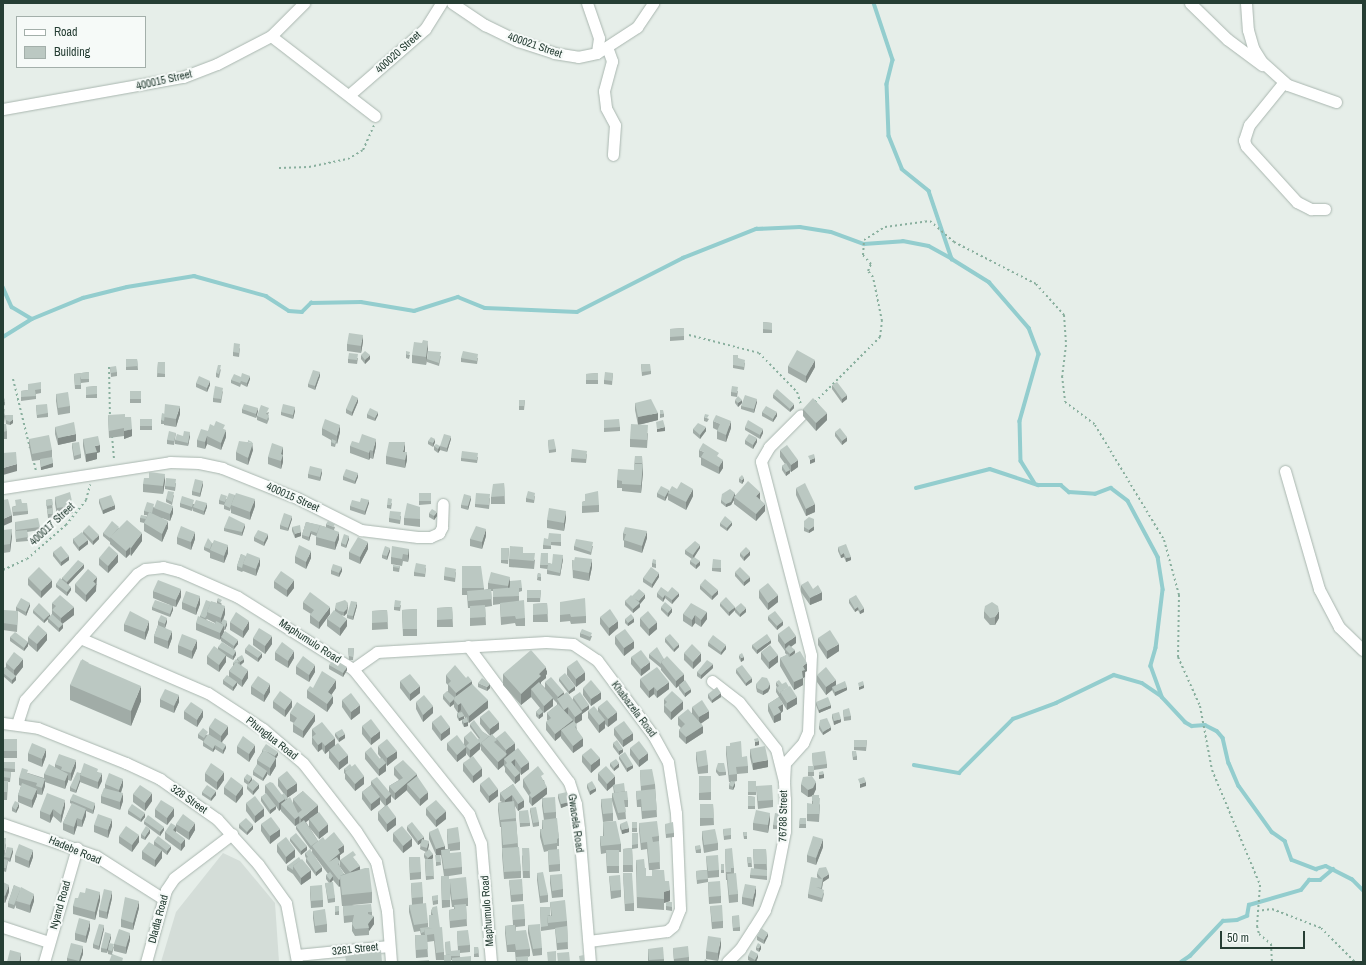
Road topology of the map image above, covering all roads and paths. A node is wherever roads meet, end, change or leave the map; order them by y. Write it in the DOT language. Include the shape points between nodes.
graph roads {
  1 [pos="304,3"];
  2 [pos="441,3"];
  3 [pos="452,3"];
  4 [pos="587,3"];
  5 [pos="653,3"];
  6 [pos="1190,3"];
  7 [pos="1246,3"];
  8 [pos="271,36"];
  9 [pos="607,47"];
  10 [pos="597,53"];
  11 [pos="1269,69"];
  12 [pos="1284,82"];
  13 [pos="349,95"];
  14 [pos="1336,102"];
  15 [pos="3,109"];
  16 [pos="375,116"];
  17 [pos="613,154"];
  18 [pos="279,168"];
  19 [pos="1326,209"];
  20 [pos="689,335"];
  21 [pos="109,367"];
  22 [pos="13,380"];
  23 [pos="801,415"];
  24 [pos="111,425"];
  25 [pos="112,432"];
  26 [pos="115,470"];
  27 [pos="1285,471"];
  28 [pos="92,474"];
  29 [pos="38,482"];
  30 [pos="3,488"];
  31 [pos="443,504"];
  32 [pos="3,570"];
  33 [pos="80,638"];
  34 [pos="468,646"];
  35 [pos="1363,650"];
  36 [pos="353,669"];
  37 [pos="712,681"];
  38 [pos="3,723"];
  39 [pos="16,724"];
  40 [pos="784,782"];
  41 [pos="3,824"];
  42 [pos="232,834"];
  43 [pos="77,848"];
  44 [pos="162,898"];
  45 [pos="1257,911"];
  46 [pos="3,927"];
  47 [pos="589,941"];
  48 [pos="49,942"];
  49 [pos="390,946"];
  50 [pos="297,958"];
  51 [pos="44,962"];
  52 [pos="146,962"];
  53 [pos="391,962"];
  54 [pos="491,962"];
  55 [pos="590,962"];
  56 [pos="727,962"];
  57 [pos="1272,962"];
  58 [pos="1355,962"];
  1 -- 8 [label="street, 400015 Street"];
  2 -- 13 [label="street, 400020 Street" via="425,29"];
  3 -- 10 [label="street, 400021 Street" via="495,30 535,47 578,57"];
  4 -- 10 [label="street" via="593,14 599,38"];
  5 -- 9 [label="street, 400021 Street" via="640,24"];
  6 -- 11 [label="street" via="1233,44"];
  7 -- 11 [label="street" via="1248,30 1253,48"];
  8 -- 13 [label="street"];
  8 -- 15 [label="street, 400015 Street" via="217,64 183,77"];
  9 -- 10 [label="street, 400021 Street"];
  9 -- 17 [label="street" via="612,61 604,91 606,108 615,125"];
  11 -- 12 [label="street"];
  12 -- 14 [label="street"];
  12 -- 19 [label="street" via="1249,125 1244,140 1246,146 1297,202 1311,209"];
  13 -- 16 [label="street"];
  16 -- 18 [label="path" via="373,133 363,150 348,159 309,167"];
  20 -- 23 [label="path" via="759,353 797,392 803,408 799,412"];
  21 -- 24 [label="path"];
  22 -- 29 [label="path"];
  23 -- 40 [label="street" via="769,447 761,461 811,655 808,732 799,748 785,763"];
  23 -- 45 [label="path" via="809,410 880,336 882,321 873,277 868,271 871,264 863,255 864,240 885,227 930,221 954,242 1036,284 1064,315 1066,345 1062,376 1065,402 1095,425 1164,540 1179,595 1178,657 1200,706 1212,770 1260,885"];
  25 -- 26 [label="path"];
  26 -- 28 [label="street, 400015 Street"];
  26 -- 31 [label="street, 400015 Street" via="176,462 222,468 297,498 361,530 376,534 435,536 442,527"];
  27 -- 35 [label="street" via="1319,589 1339,627"];
  28 -- 29 [label="street, 400015 Street"];
  28 -- 32 [label="path, 400017 Street" via="86,500 81,509 27,559"];
  29 -- 30 [label="street, 400015 Street"];
  33 -- 36 [label="street, Maphumulo Road" via="136,574 145,569 163,567 238,597"];
  33 -- 39 [label="street, Maphumulo Road" via="25,700"];
  33 -- 49 [label="street, Phunglua Road" via="208,694 263,729 303,763 356,831 376,862 387,912"];
  34 -- 36 [label="street, Khabazela Road" via="377,652"];
  34 -- 47 [label="street, Gwacela Road" via="569,782 576,810"];
  34 -- 47 [label="street, Khabazela Road" via="560,642 584,649 597,660 663,750 673,782 676,813 680,881 677,919 667,931 660,933"];
  36 -- 54 [label="street, Maphumulo Road" via="458,800 475,825 483,858"];
  37 -- 40 [label="street, 76788 Street" via="739,702 764,730 776,749"];
  38 -- 39 [label="street, 328 Street"];
  39 -- 42 [label="street, 328 Street" via="38,728 71,740 160,779 193,801"];
  40 -- 56 [label="street, 76788 Street" via="785,831 774,882 764,910 753,929 740,949"];
  41 -- 43 [label="street, Hadebe Road"];
  42 -- 44 [label="street, Dladla Road" via="174,878"];
  42 -- 50 [label="street, 328 Street" via="286,903"];
  43 -- 44 [label="street, Hadebe Road" via="96,856"];
  43 -- 48 [label="street, Nyand Road"];
  44 -- 52 [label="street, Dladla Road"];
  45 -- 57 [label="path" via="1259,934 1271,944"];
  45 -- 58 [label="path" via="1272,909 1321,928"];
  46 -- 48 [label="street"];
  47 -- 55 [label="street, Gwacela Road"];
  48 -- 51 [label="street, Nyand Road"];
  49 -- 50 [label="street, 3261 Street"];
  49 -- 53 [label="street, Phunglua Road"];
}
